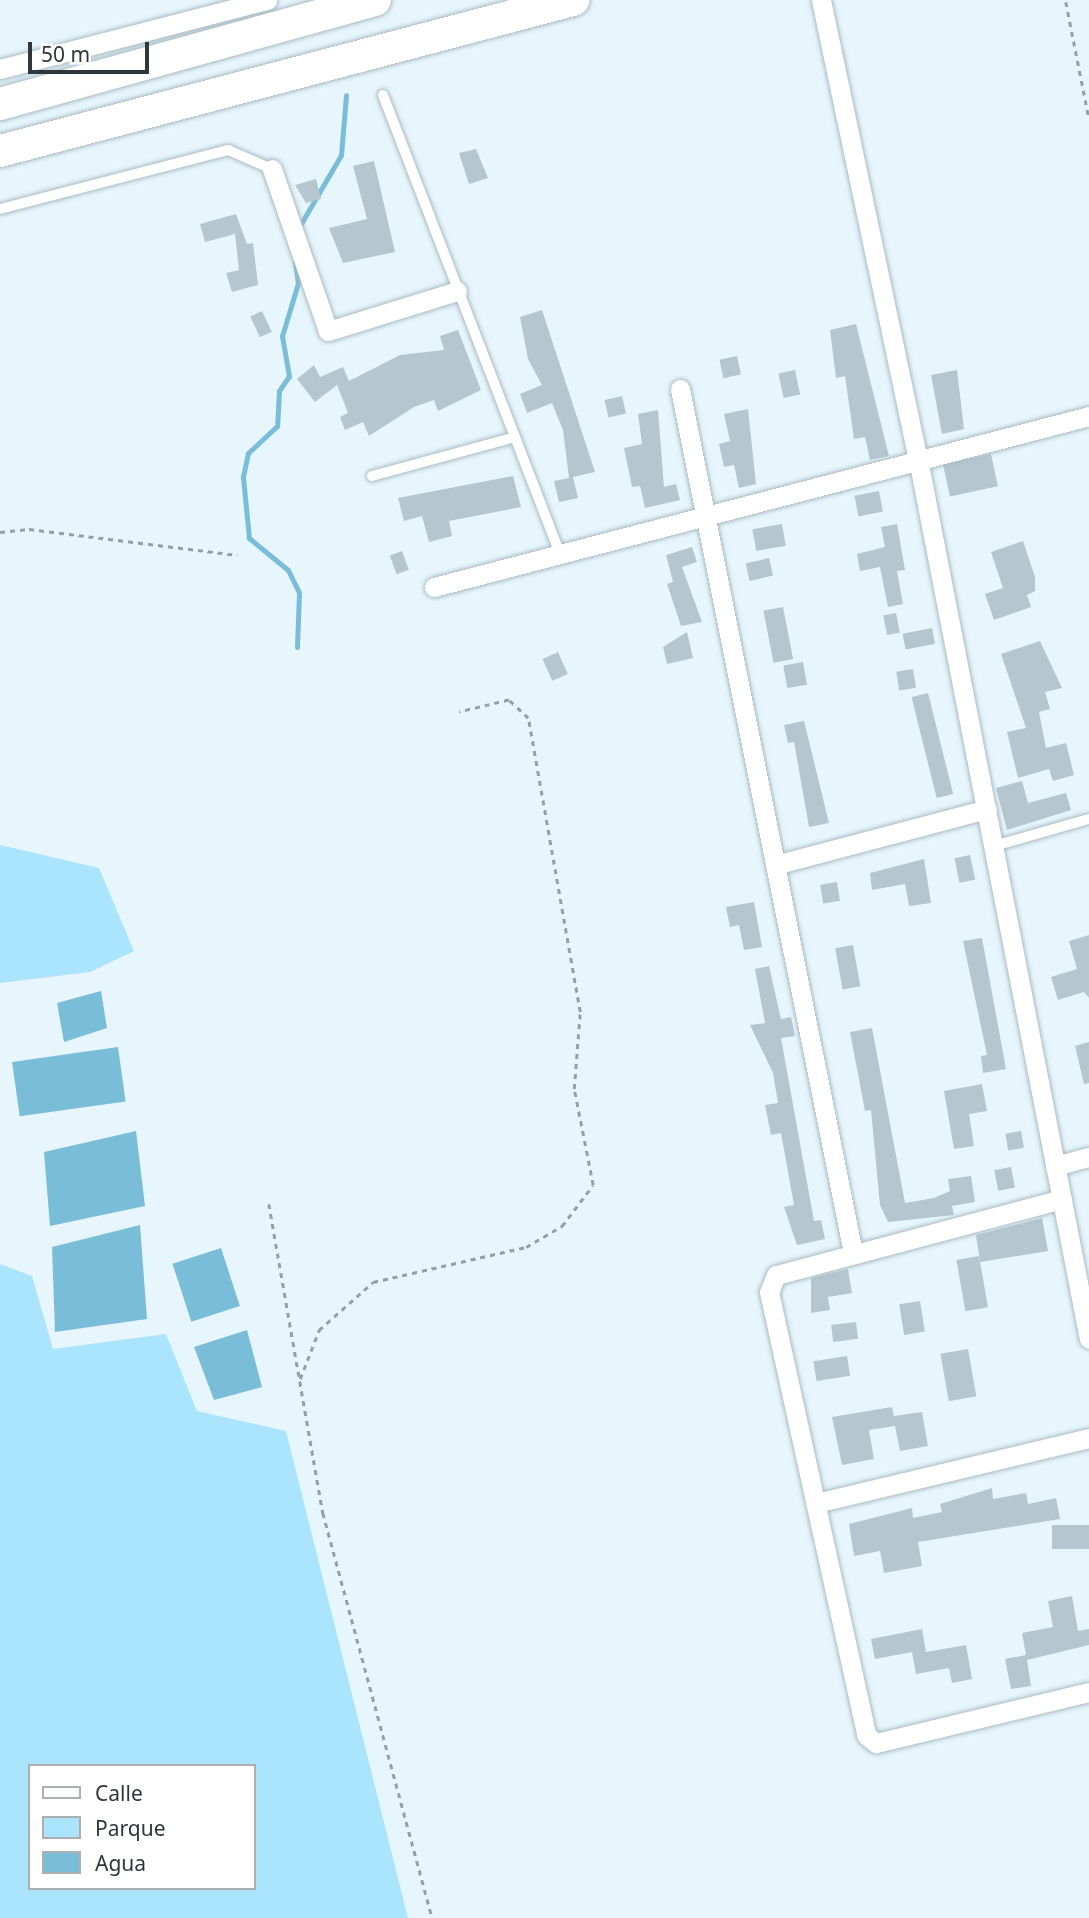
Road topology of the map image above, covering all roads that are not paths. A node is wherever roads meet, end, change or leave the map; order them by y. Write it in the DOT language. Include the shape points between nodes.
graph roads {
  1 [pos="267,0"];
  2 [pos="375,0"];
  3 [pos="573,0"];
  4 [pos="821,0"];
  5 [pos="0,69"];
  6 [pos="383,95"];
  7 [pos="0,104"];
  8 [pos="0,151"];
  9 [pos="272,169"];
  10 [pos="0,209"];
  11 [pos="457,291"];
  12 [pos="680,389"];
  13 [pos="1089,416"];
  14 [pos="512,438"];
  15 [pos="919,464"];
  16 [pos="372,476"];
  17 [pos="705,517"];
  18 [pos="560,554"];
  19 [pos="434,587"];
  20 [pos="987,810"];
  21 [pos="1089,819"];
  22 [pos="994,846"];
  23 [pos="775,865"];
  24 [pos="1089,1157"];
  25 [pos="1055,1166"];
  26 [pos="1062,1199"];
  27 [pos="853,1253"];
  28 [pos="1089,1339"];
  29 [pos="1089,1438"];
  30 [pos="817,1503"];
  31 [pos="1089,1692"];
  1 -- 5 [label="street"];
  2 -- 7 [label="highway"];
  3 -- 8 [label="highway"];
  4 -- 15 [label="street"];
  6 -- 11 [label="lane"];
  9 -- 10 [label="lane" via="228,150"];
  9 -- 11 [label="street" via="328,331"];
  11 -- 14 [label="lane"];
  12 -- 17 [label="street"];
  13 -- 15 [label="street"];
  14 -- 16 [label="lane"];
  14 -- 18 [label="lane"];
  15 -- 17 [label="street"];
  15 -- 20 [label="street"];
  17 -- 18 [label="street"];
  17 -- 23 [label="street"];
  18 -- 19 [label="street"];
  20 -- 22 [label="street"];
  20 -- 23 [label="street"];
  21 -- 22 [label="lane"];
  22 -- 25 [label="street"];
  23 -- 27 [label="street"];
  24 -- 25 [label="street"];
  25 -- 26 [label="street"];
  26 -- 27 [label="street"];
  26 -- 28 [label="street"];
  27 -- 30 [label="street" via="776,1275 769,1292"];
  29 -- 30 [label="street"];
  30 -- 31 [label="street" via="866,1735 876,1743"];
}
